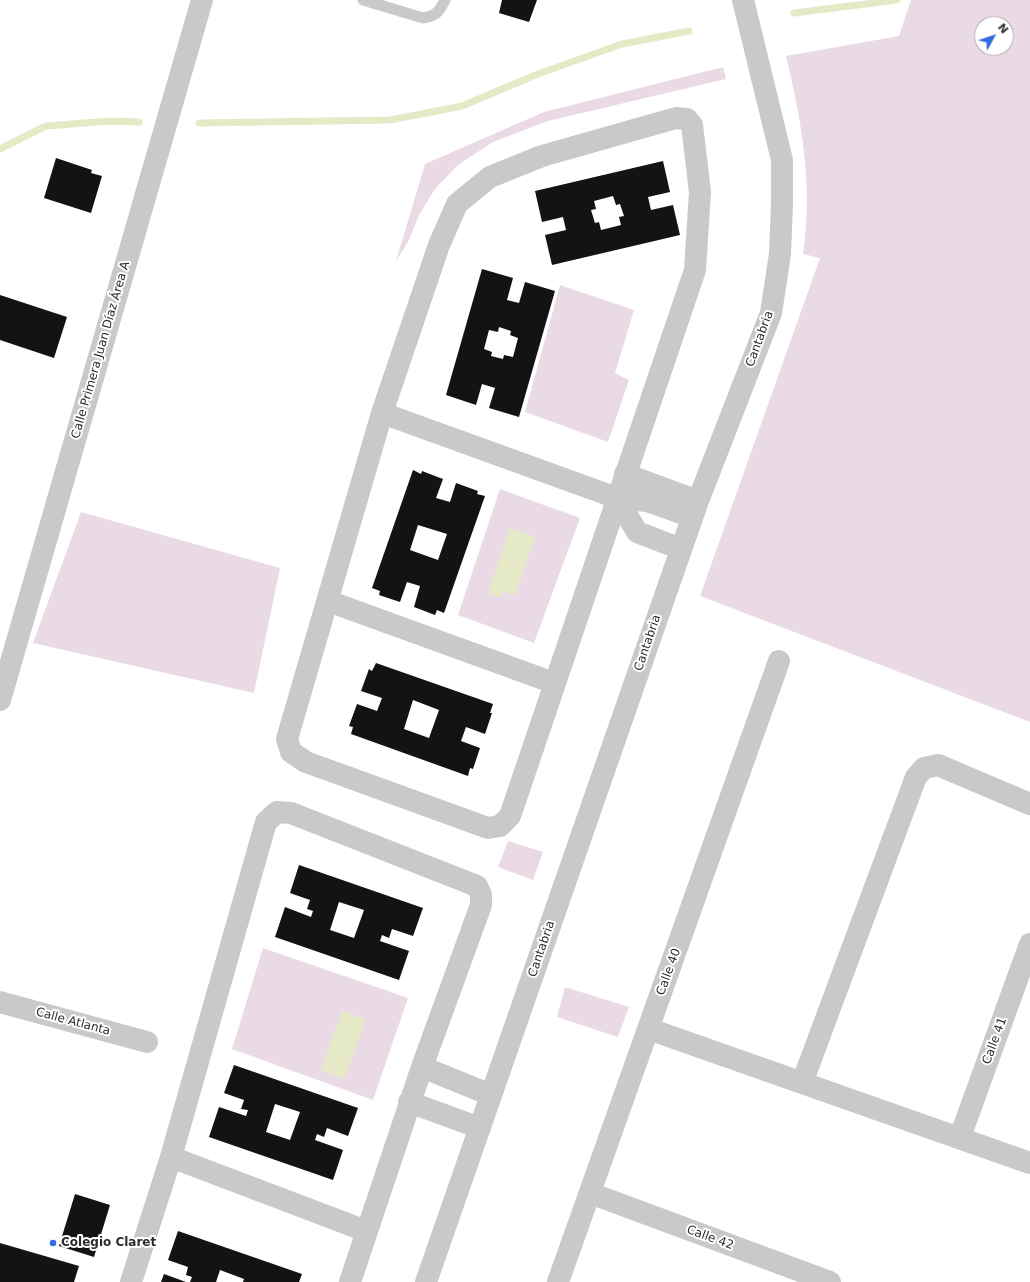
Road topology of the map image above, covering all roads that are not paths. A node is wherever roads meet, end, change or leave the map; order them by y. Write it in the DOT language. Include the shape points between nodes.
graph roads {
  1 [pos="202,0"];
  2 [pos="363,0"];
  3 [pos="445,0"];
  4 [pos="743,0"];
  5 [pos="382,413"];
  6 [pos="625,474"];
  7 [pos="617,498"];
  8 [pos="695,509"];
  9 [pos="681,549"];
  10 [pos="328,601"];
  11 [pos="779,661"];
  12 [pos="554,684"];
  13 [pos="0,700"];
  14 [pos="1030,804"];
  15 [pos="1030,944"];
  16 [pos="0,1002"];
  17 [pos="649,1029"];
  18 [pos="147,1042"];
  19 [pos="424,1061"];
  20 [pos="802,1083"];
  21 [pos="493,1089"];
  22 [pos="409,1102"];
  23 [pos="480,1128"];
  24 [pos="960,1137"];
  25 [pos="170,1157"];
  26 [pos="1030,1163"];
  27 [pos="590,1193"];
  28 [pos="366,1231"];
  29 [pos="428,1279"];
  30 [pos="131,1282"];
  31 [pos="350,1282"];
  32 [pos="558,1282"];
  33 [pos="830,1282"];
  1 -- 13 [label="street, Calle Primera Juan Díaz Área A"];
  2 -- 3 [label="lane" via="423,18 433,17"];
  4 -- 8 [label="street, Cantabria" via="782,160 780,254 771,313"];
  5 -- 6 [label="street" via="439,245 457,204 490,177 542,156 676,118 687,118 692,125 700,192 695,270"];
  5 -- 7 [label="street"];
  5 -- 10 [label="street"];
  6 -- 7 [label="street"];
  6 -- 8 [label="street"];
  7 -- 8 [label="street"];
  7 -- 9 [label="street" via="637,532"];
  7 -- 12 [label="street"];
  8 -- 9 [label="street, Cantabria"];
  9 -- 21 [label="street, Cantabria"];
  10 -- 12 [label="street"];
  10 -- 12 [label="street" via="287,739 291,752 313,765 488,828 500,826 510,816"];
  11 -- 17 [label="street, Calle 40"];
  14 -- 20 [label="street" via="938,765 924,768 916,777"];
  15 -- 24 [label="street, Calle 41"];
  16 -- 18 [label="street, Calle Atlanta"];
  17 -- 20 [label="street"];
  17 -- 27 [label="street, Calle 40"];
  19 -- 21 [label="street"];
  19 -- 22 [label="street"];
  19 -- 25 [label="street" via="481,905 481,895 477,886 291,813 277,812 266,822"];
  20 -- 24 [label="street"];
  21 -- 23 [label="street, Cantabria"];
  22 -- 23 [label="street"];
  22 -- 28 [label="street"];
  23 -- 29 [label="street, Cantabria"];
  24 -- 26 [label="street"];
  25 -- 28 [label="street"];
  25 -- 30 [label="street"];
  27 -- 32 [label="street, Calle 40"];
  27 -- 33 [label="street, Calle 42"];
  28 -- 31 [label="street"];
}
